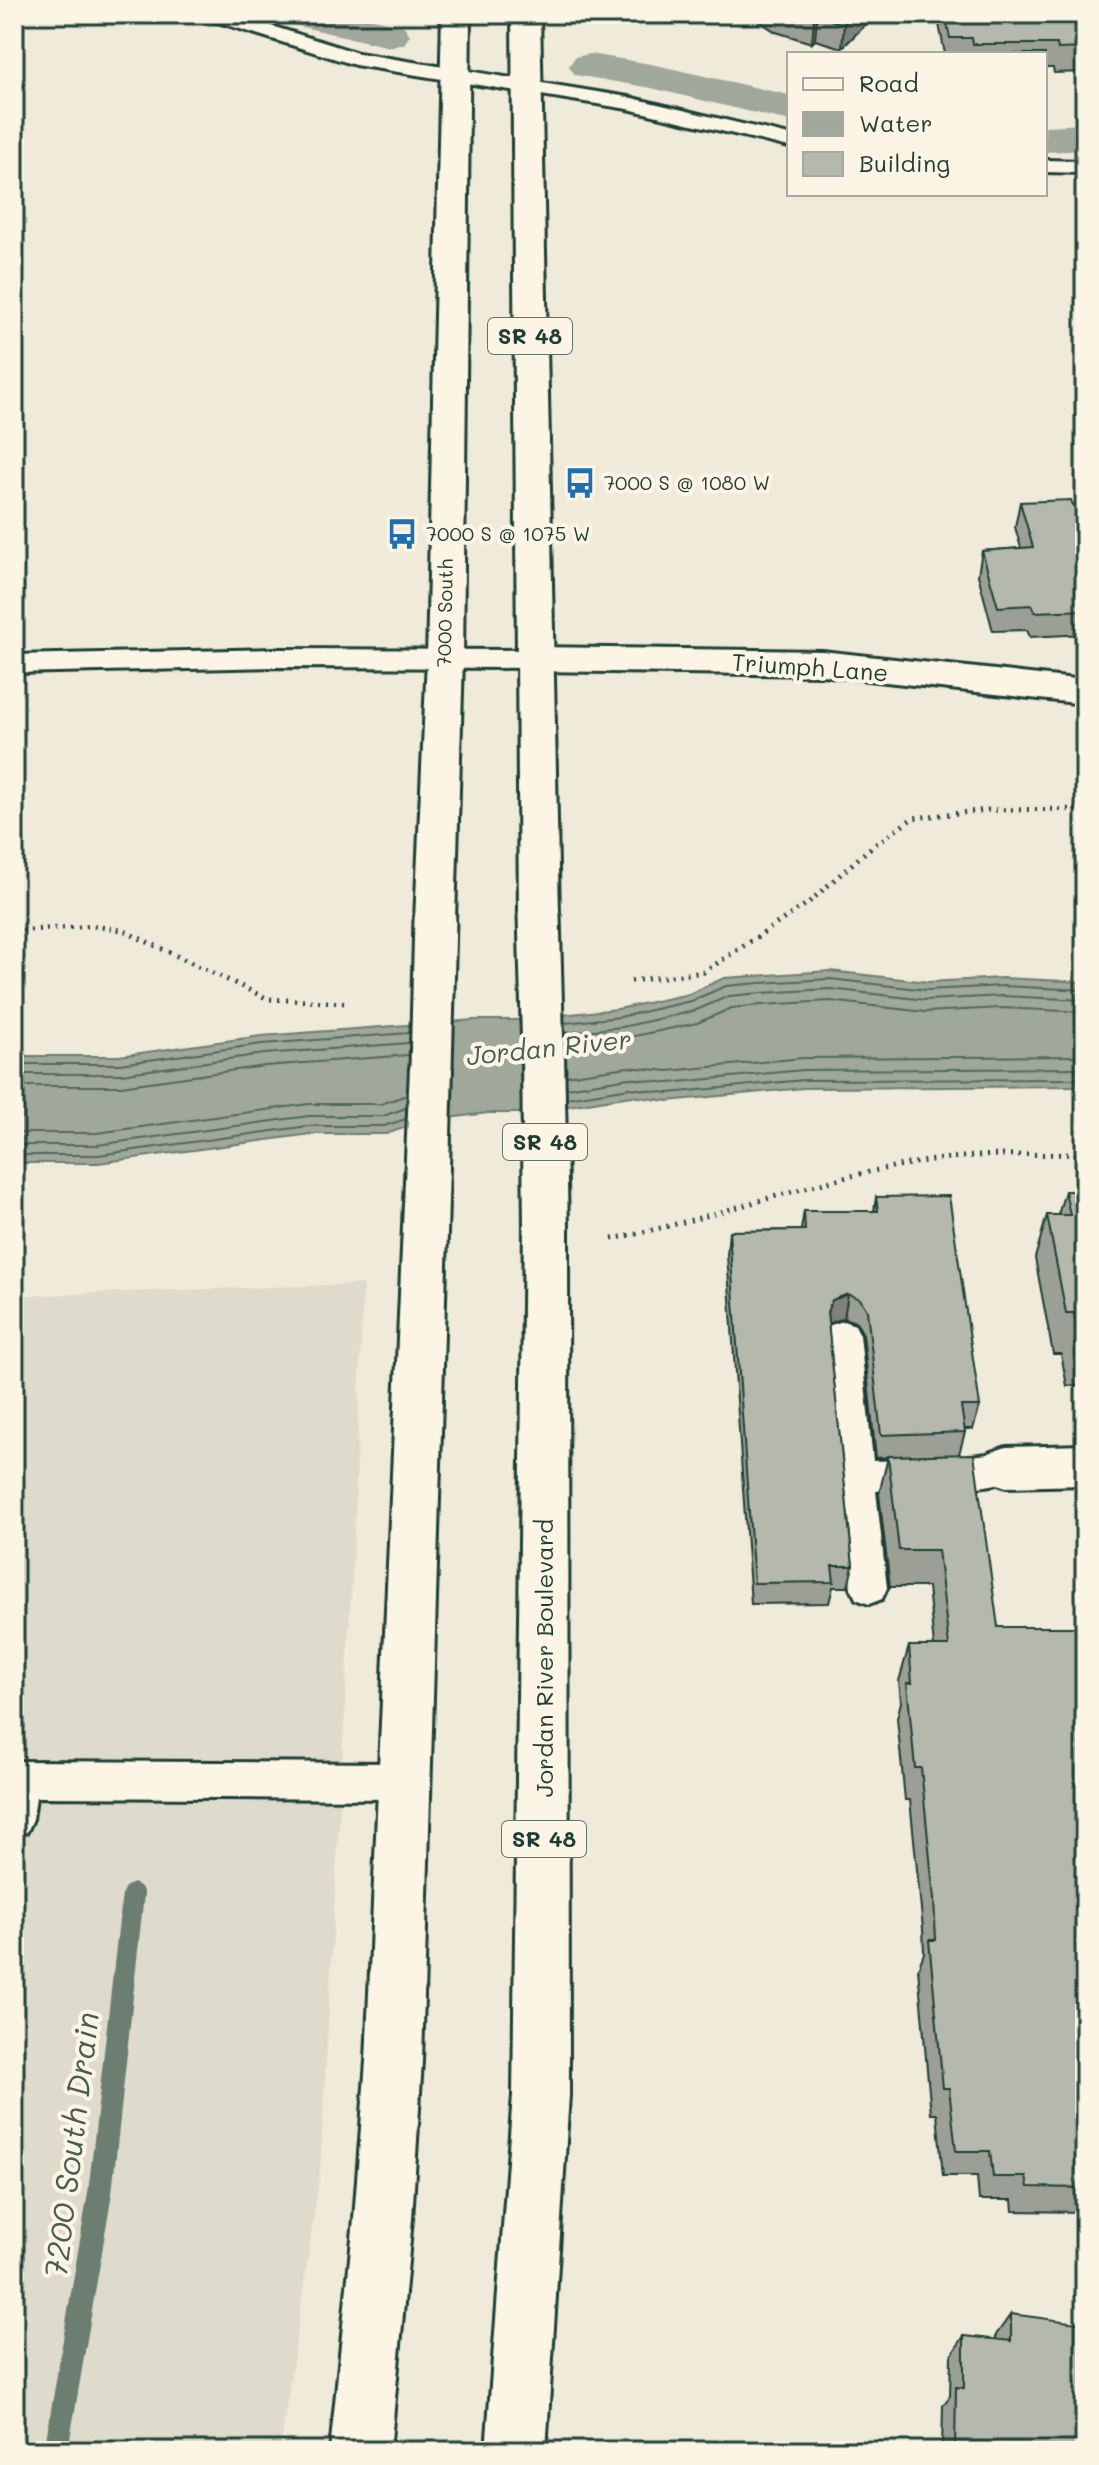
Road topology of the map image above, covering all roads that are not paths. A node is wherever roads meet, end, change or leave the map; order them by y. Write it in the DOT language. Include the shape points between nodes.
graph roads {
  1 [pos="212,14"];
  2 [pos="456,14"];
  3 [pos="526,14"];
  4 [pos="455,75"];
  5 [pos="527,85"];
  6 [pos="787,141"];
  7 [pos="1047,166"];
  8 [pos="1085,167"];
  9 [pos="445,659"];
  10 [pos="535,659"];
  11 [pos="14,664"];
  12 [pos="1085,692"];
  13 [pos="843,1335"];
  14 [pos="1085,1465"];
  15 [pos="1006,1467"];
  16 [pos="857,1477"];
  17 [pos="869,1588"];
  18 [pos="17,1779"];
  19 [pos="405,1781"];
  20 [pos="14,1819"];
  21 [pos="360,2451"];
  22 [pos="516,2451"];
  1 -- 4 [label="lane" via="355,59"];
  2 -- 4 [label="main road, 7000 South"];
  3 -- 5 [label="main road, SR 48"];
  4 -- 5 [label="lane"];
  4 -- 9 [label="main road, 7000 South"];
  5 -- 6 [label="lane"];
  5 -- 10 [label="main road, SR 48"];
  7 -- 8 [label="lane"];
  9 -- 10 [label="lane"];
  9 -- 11 [label="lane"];
  9 -- 19 [label="main road, 7000 South, bridge"];
  10 -- 12 [label="main road, Triumph Lane" via="822,663"];
  10 -- 22 [label="main road, Jordan River Boulevard / SR 48, bridge" via="546,1227 541,2095"];
  13 -- 16 [label="lane"];
  14 -- 15 [label="main road"];
  15 -- 16 [label="lane"];
  16 -- 17 [label="lane"];
  18 -- 19 [label="lane"];
  18 -- 20 [label="lane"];
  19 -- 21 [label="main road" via="394,2061"];
}
